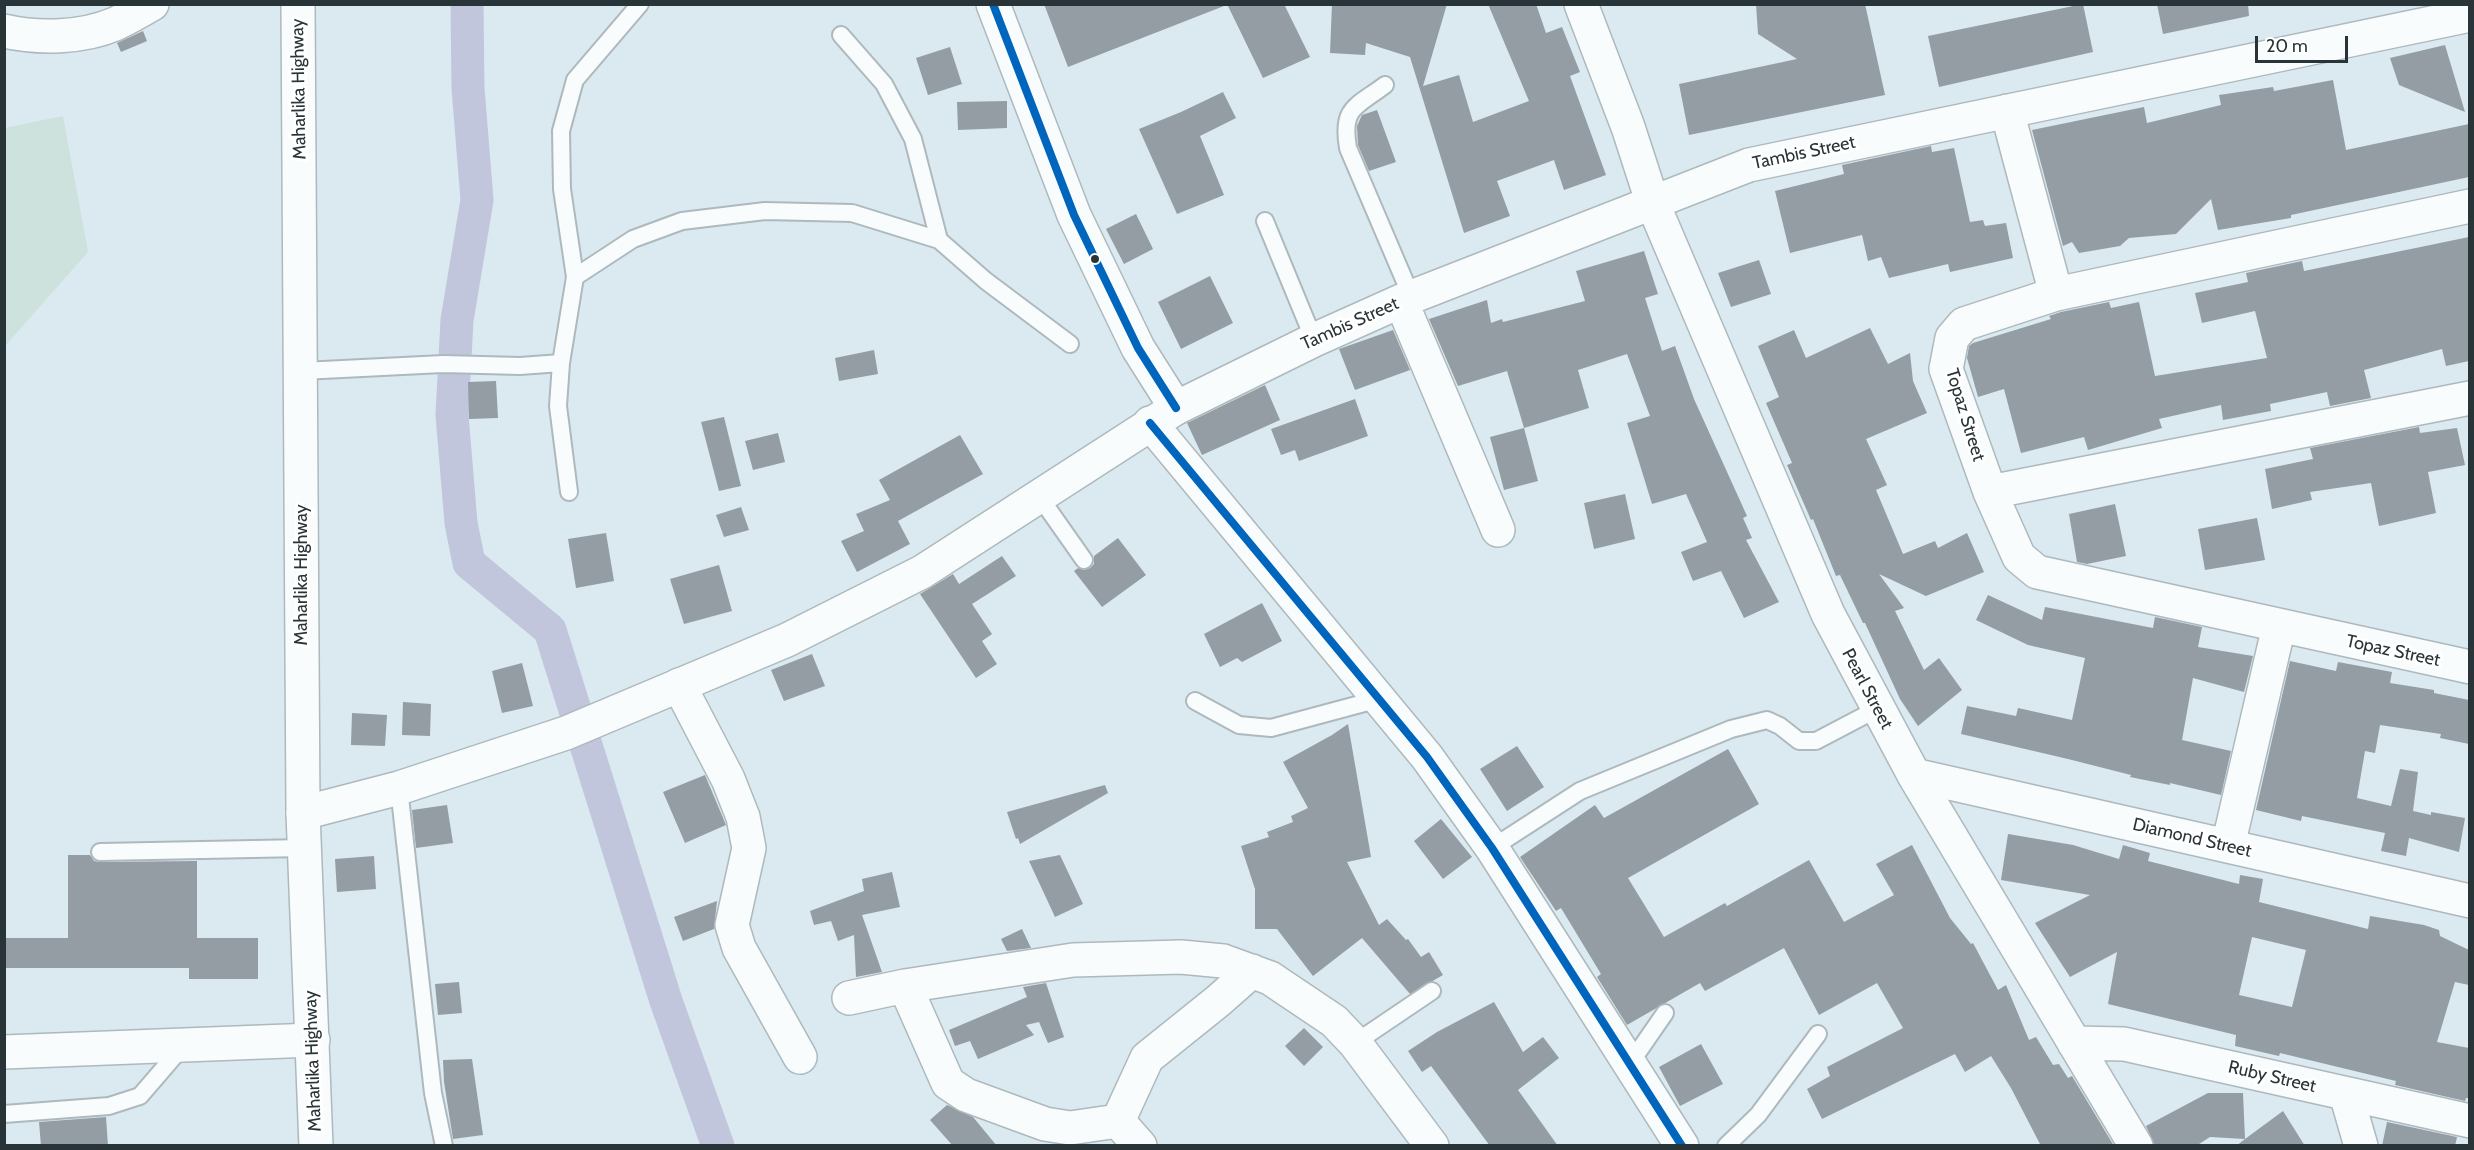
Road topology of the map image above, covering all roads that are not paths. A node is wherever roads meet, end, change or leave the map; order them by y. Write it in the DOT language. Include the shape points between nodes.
graph roads {
  1 [pos="152,4"];
  2 [pos="298,4"];
  3 [pos="640,4"];
  4 [pos="993,4"];
  5 [pos="1581,4"];
  6 [pos="2469,15"];
  7 [pos="4,31"];
  8 [pos="841,35"];
  9 [pos="1385,85"];
  10 [pos="2007,111"];
  11 [pos="1653,204"];
  12 [pos="2469,206"];
  13 [pos="1265,220"];
  14 [pos="939,240"];
  15 [pos="575,276"];
  16 [pos="2056,294"];
  17 [pos="1407,299"];
  18 [pos="1314,340"];
  19 [pos="1070,344"];
  20 [pos="561,363"];
  21 [pos="302,371"];
  22 [pos="2469,398"];
  23 [pos="1163,415"];
  24 [pos="569,492"];
  25 [pos="1989,492"];
  26 [pos="1039,496"];
  27 [pos="1498,530"];
  28 [pos="1084,560"];
  29 [pos="2279,626"];
  30 [pos="2469,667"];
  31 [pos="679,685"];
  32 [pos="1379,699"];
  33 [pos="1196,701"];
  34 [pos="1877,709"];
  35 [pos="1914,775"];
  36 [pos="399,788"];
  37 [pos="303,813"];
  38 [pos="2228,846"];
  39 [pos="304,848"];
  40 [pos="1492,848"];
  41 [pos="100,852"];
  42 [pos="2469,901"];
  43 [pos="1252,971"];
  44 [pos="905,986"];
  45 [pos="1432,992"];
  46 [pos="849,998"];
  47 [pos="1665,1013"];
  48 [pos="1818,1034"];
  49 [pos="313,1040"];
  50 [pos="1355,1043"];
  51 [pos="2074,1043"];
  52 [pos="183,1045"];
  53 [pos="4,1053"];
  54 [pos="800,1057"];
  55 [pos="1629,1065"];
  56 [pos="2346,1094"];
  57 [pos="4,1114"];
  58 [pos="1118,1121"];
  59 [pos="2469,1121"];
  60 [pos="316,1146"];
  61 [pos="444,1146"];
  62 [pos="1140,1146"];
  63 [pos="1431,1146"];
  64 [pos="1682,1146"];
  65 [pos="1726,1146"];
  66 [pos="2136,1146"];
  67 [pos="2361,1146"];
  1 -- 7 [label="main road" via="113,24 69,35 19,35"];
  2 -- 21 [label="main road, Maharlika Highway"];
  3 -- 15 [label="lane" via="575,80 561,131 562,189"];
  4 -- 23 [label="main road" via="1074,215 1138,348"];
  5 -- 11 [label="main road, Pearl Street"];
  6 -- 10 [label="main road, Tambis Street"];
  8 -- 14 [label="lane" via="884,84 913,139"];
  9 -- 17 [label="lane" via="1349,112 1344,127 1348,148"];
  10 -- 11 [label="main road, Tambis Street" via="1749,165"];
  10 -- 16 [label="main road"];
  11 -- 17 [label="main road, Tambis Street"];
  11 -- 34 [label="main road, Pearl Street" via="1828,614"];
  12 -- 16 [label="main road, Topaz Street"];
  13 -- 18 [label="lane"];
  14 -- 15 [label="lane" via="852,213 765,211 682,220 633,238"];
  14 -- 19 [label="lane"];
  15 -- 20 [label="lane"];
  16 -- 25 [label="main road, Topaz Street" via="1964,324 1952,338 1946,369"];
  17 -- 18 [label="main road, Tambis Street"];
  17 -- 27 [label="main road"];
  18 -- 23 [label="main road, Tambis Street"];
  20 -- 21 [label="lane"];
  20 -- 24 [label="lane" via="558,406"];
  21 -- 37 [label="main road, Maharlika Highway"];
  22 -- 25 [label="main road"];
  23 -- 26 [label="main road, Tambis Street"];
  23 -- 32 [label="main road"];
  25 -- 29 [label="main road, Topaz Street" via="2019,557 2037,572"];
  26 -- 28 [label="lane"];
  26 -- 31 [label="main road, Tambis Street" via="922,572 787,640"];
  29 -- 30 [label="main road, Topaz Street"];
  29 -- 38 [label="main road"];
  31 -- 36 [label="main road, Tambis Street" via="566,733"];
  31 -- 54 [label="main road" via="728,779 743,818 748,848 732,925 739,948"];
  32 -- 33 [label="lane" via="1271,728 1239,724"];
  32 -- 40 [label="main road"];
  34 -- 35 [label="main road, Pearl Street"];
  34 -- 40 [label="lane" via="1816,741 1799,741 1767,720 1731,729 1580,791"];
  35 -- 38 [label="main road, Diamond Street"];
  35 -- 51 [label="main road, Pearl Street"];
  36 -- 37 [label="main road, Tambis Street"];
  36 -- 61 [label="lane" via="433,1093"];
  37 -- 39 [label="main road, Maharlika Highway"];
  38 -- 42 [label="main road, Diamond Street"];
  39 -- 41 [label="lane"];
  39 -- 49 [label="main road, Maharlika Highway"];
  40 -- 55 [label="main road"];
  43 -- 44 [label="main road" via="1223,961 1181,957 1073,960"];
  43 -- 50 [label="main road" via="1270,978 1334,1021"];
  43 -- 58 [label="main road" via="1147,1058"];
  44 -- 46 [label="main road"];
  44 -- 58 [label="main road" via="948,1083 966,1095 1070,1128"];
  45 -- 50 [label="lane"];
  47 -- 55 [label="lane"];
  48 -- 65 [label="lane" via="1758,1115"];
  49 -- 52 [label="main road"];
  49 -- 60 [label="main road, Maharlika Highway"];
  50 -- 63 [label="main road"];
  51 -- 56 [label="main road, Ruby Street" via="2124,1044"];
  51 -- 66 [label="main road, Pearl Street"];
  52 -- 53 [label="main road"];
  52 -- 57 [label="lane" via="140,1096 108,1106"];
  55 -- 64 [label="main road"];
  56 -- 59 [label="main road, Ruby Street"];
  56 -- 67 [label="main road"];
  58 -- 62 [label="main road"];
}
